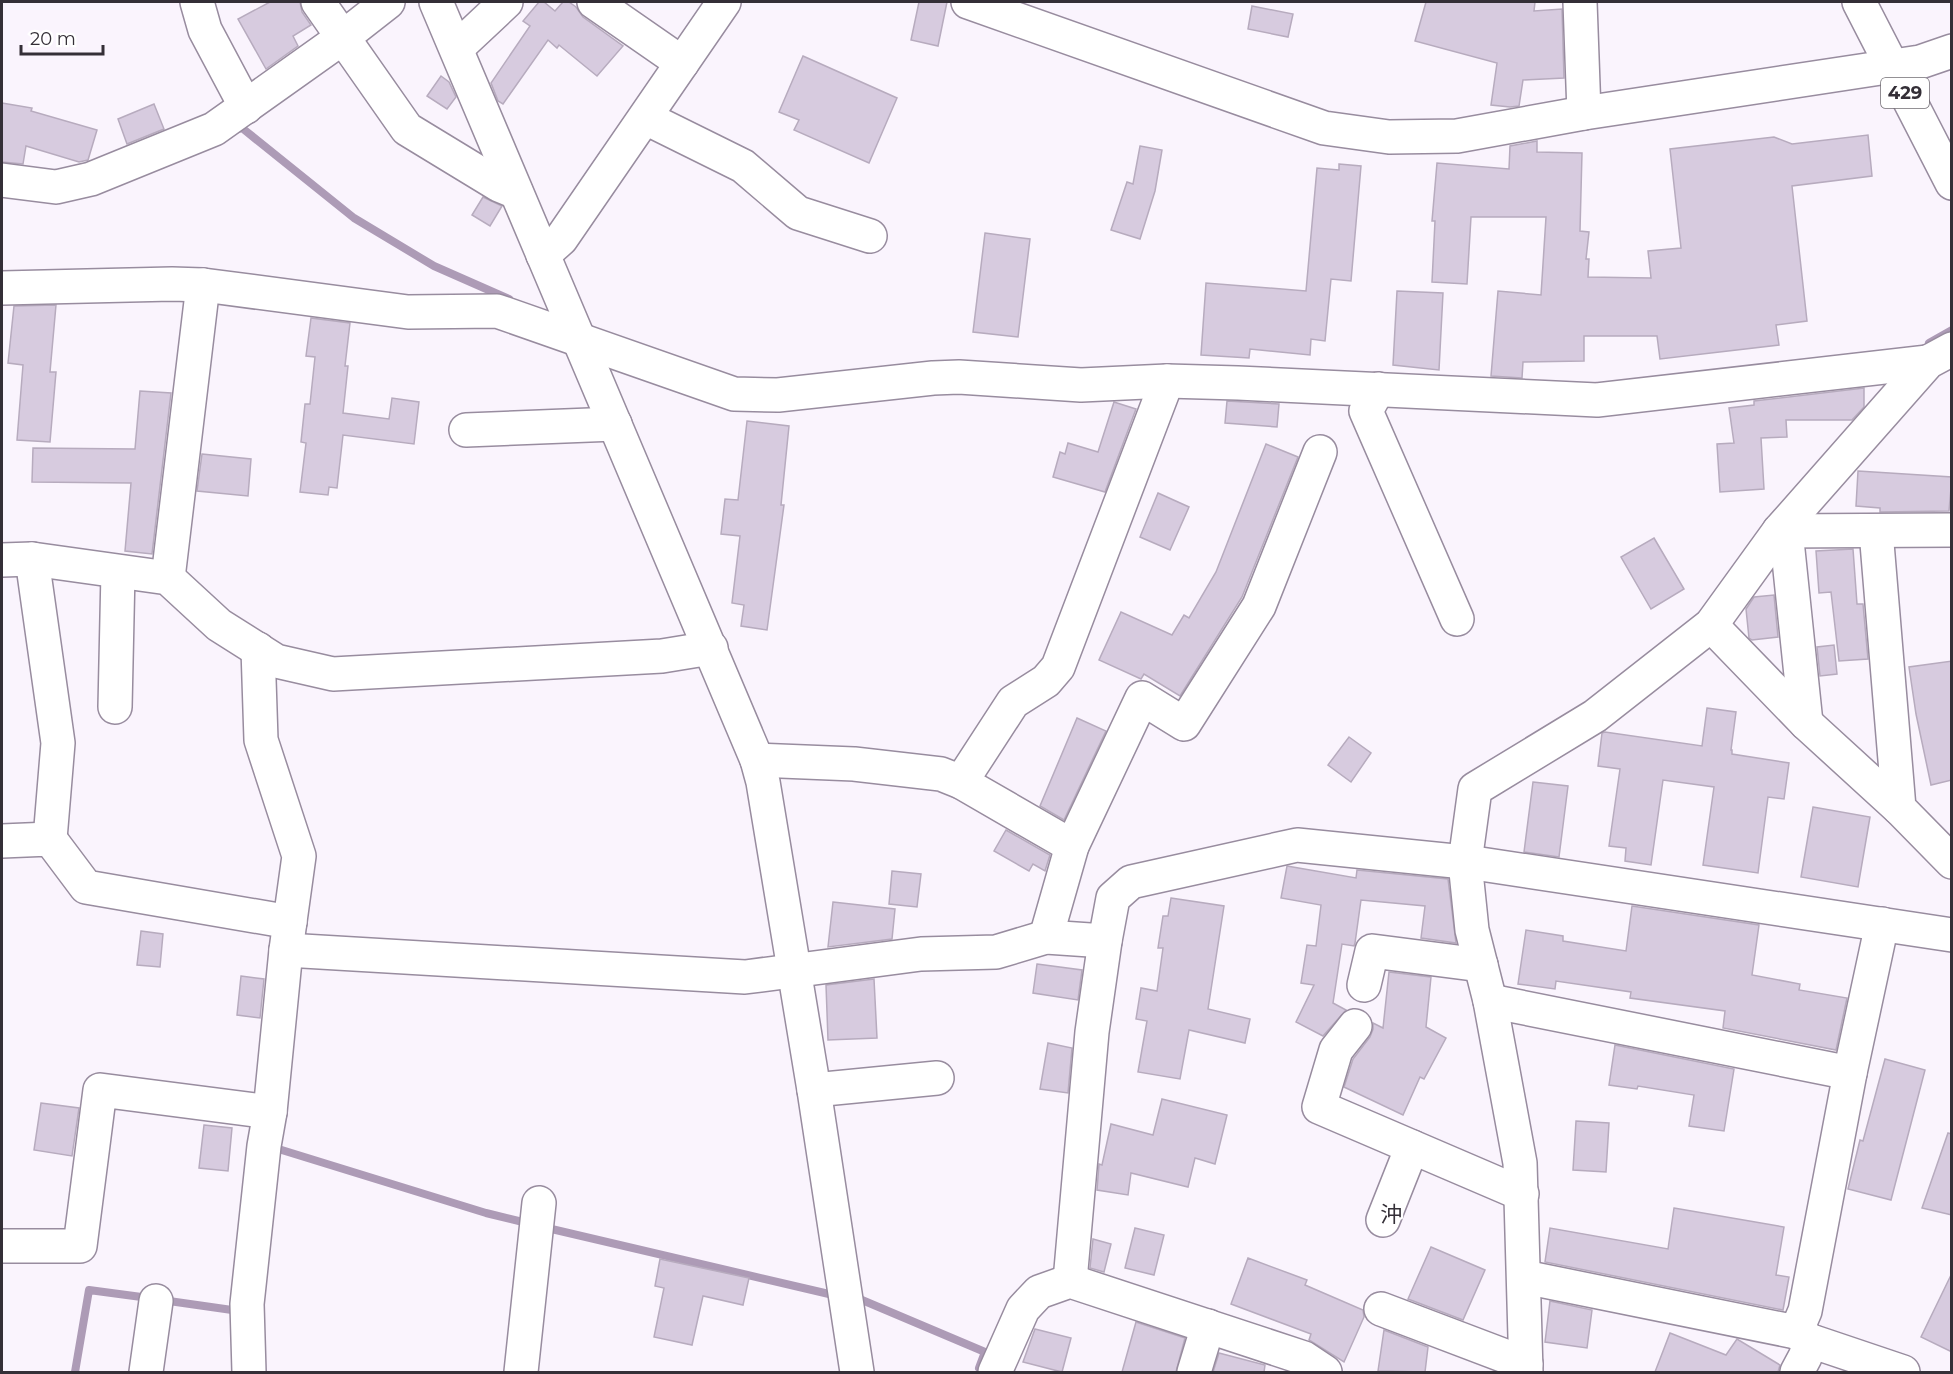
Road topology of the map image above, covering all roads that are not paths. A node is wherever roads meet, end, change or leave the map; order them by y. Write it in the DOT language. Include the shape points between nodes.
graph roads {
  1 [pos="197,2"];
  2 [pos="318,2"];
  3 [pos="388,2"];
  4 [pos="436,2"];
  5 [pos="506,2"];
  6 [pos="594,2"];
  7 [pos="724,2"];
  8 [pos="968,2"];
  9 [pos="1580,2"];
  10 [pos="1859,2"];
  11 [pos="342,38"];
  12 [pos="457,48"];
  13 [pos="1952,51"];
  14 [pos="682,63"];
  15 [pos="1891,66"];
  16 [pos="1584,105"];
  17 [pos="246,107"];
  18 [pos="646,118"];
  19 [pos="2,180"];
  20 [pos="1952,183"];
  21 [pos="516,192"];
  22 [pos="870,236"];
  23 [pos="543,255"];
  24 [pos="203,285"];
  25 [pos="2,288"];
  26 [pos="577,339"];
  27 [pos="1940,355"];
  28 [pos="1167,381"];
  29 [pos="1378,389"];
  30 [pos="615,424"];
  31 [pos="466,430"];
  32 [pos="1320,452"];
  33 [pos="1952,530"];
  34 [pos="1783,531"];
  35 [pos="1876,531"];
  36 [pos="17,560"];
  37 [pos="118,572"];
  38 [pos="168,578"];
  39 [pos="1457,619"];
  40 [pos="1711,625"];
  41 [pos="711,648"];
  42 [pos="258,649"];
  43 [pos="115,707"];
  44 [pos="1806,723"];
  45 [pos="757,760"];
  46 [pos="962,782"];
  47 [pos="1899,808"];
  48 [pos="50,839"];
  49 [pos="2,841"];
  50 [pos="1072,846"];
  51 [pos="1952,862"];
  52 [pos="1474,863"];
  53 [pos="1882,924"];
  54 [pos="1952,934"];
  55 [pos="288,936"];
  56 [pos="1046,937"];
  57 [pos="1105,941"];
  58 [pos="1481,965"];
  59 [pos="794,970"];
  60 [pos="1364,985"];
  61 [pos="1499,1003"];
  62 [pos="1355,1026"];
  63 [pos="1850,1073"];
  64 [pos="938,1078"];
  65 [pos="814,1090"];
  66 [pos="270,1112"];
  67 [pos="1412,1147"];
  68 [pos="1522,1194"];
  69 [pos="538,1218"];
  70 [pos="1383,1220"];
  71 [pos="2,1246"];
  72 [pos="1534,1279"];
  73 [pos="1070,1281"];
  74 [pos="156,1301"];
  75 [pos="1381,1309"];
  76 [pos="1208,1326"];
  77 [pos="1803,1336"];
  78 [pos="1526,1368"];
  79 [pos="1315,1369"];
  80 [pos="146,1372"];
  81 [pos="249,1372"];
  82 [pos="521,1372"];
  83 [pos="857,1372"];
  84 [pos="995,1372"];
  85 [pos="1194,1372"];
  86 [pos="1797,1372"];
  87 [pos="1903,1372"];
  1 -- 17 [label="main road" via="205,30"];
  2 -- 11 [label="main road"];
  3 -- 11 [label="main road"];
  4 -- 12 [label="main road"];
  5 -- 12 [label="main road"];
  6 -- 14 [label="main road"];
  7 -- 14 [label="main road"];
  8 -- 16 [label="main road" via="1324,128 1389,137 1457,136"];
  9 -- 16 [label="main road"];
  10 -- 15 [label="main road, 429"];
  11 -- 17 [label="main road"];
  11 -- 21 [label="main road" via="407,129"];
  12 -- 21 [label="main road"];
  13 -- 15 [label="main road" via="1920,62"];
  14 -- 18 [label="main road"];
  15 -- 16 [label="main road"];
  15 -- 20 [label="main road, 429"];
  17 -- 19 [label="main road" via="214,129 91,179 56,187"];
  18 -- 22 [label="main road" via="743,166 798,213"];
  18 -- 23 [label="main road" via="561,239"];
  21 -- 23 [label="main road"];
  23 -- 26 [label="main road"];
  24 -- 25 [label="main road"];
  24 -- 26 [label="main road" via="408,312 497,311"];
  24 -- 38 [label="main road"];
  26 -- 28 [label="main road" via="734,393 778,395 959,377 1081,385"];
  26 -- 30 [label="main road"];
  27 -- 29 [label="main road" via="1597,400"];
  27 -- 34 [label="main road"];
  28 -- 29 [label="main road"];
  28 -- 46 [label="main road" via="1058,667 1046,681 1013,702"];
  29 -- 39 [label="main road" via="1366,411"];
  30 -- 31 [label="main road"];
  30 -- 41 [label="main road"];
  32 -- 50 [label="main road" via="1259,606 1203,695 1184,724 1142,698"];
  33 -- 35 [label="main road"];
  34 -- 35 [label="main road"];
  34 -- 40 [label="main road"];
  34 -- 44 [label="main road"];
  35 -- 47 [label="main road"];
  36 -- 37 [label="main road"];
  36 -- 48 [label="main road" via="58,743"];
  37 -- 38 [label="main road"];
  37 -- 43 [label="main road"];
  38 -- 42 [label="main road" via="219,625"];
  40 -- 44 [label="main road"];
  40 -- 52 [label="main road" via="1595,716 1475,789"];
  41 -- 42 [label="main road" via="662,656 333,674 276,661"];
  41 -- 45 [label="main road"];
  42 -- 55 [label="main road" via="261,740 299,856"];
  44 -- 47 [label="main road"];
  45 -- 46 [label="main road" via="855,764 941,774"];
  45 -- 59 [label="main road"];
  46 -- 50 [label="main road"];
  47 -- 51 [label="main road"];
  48 -- 49 [label="main road"];
  48 -- 55 [label="main road" via="86,887"];
  50 -- 56 [label="main road"];
  52 -- 53 [label="main road"];
  52 -- 57 [label="main road" via="1297,845 1131,882 1113,898"];
  52 -- 58 [label="main road" via="1472,930"];
  53 -- 54 [label="main road"];
  53 -- 63 [label="main road"];
  55 -- 59 [label="main road" via="745,977"];
  55 -- 66 [label="main road"];
  56 -- 57 [label="main road"];
  56 -- 59 [label="main road" via="996,952 921,954"];
  57 -- 73 [label="main road" via="1092,1032"];
  58 -- 60 [label="main road" via="1372,951"];
  58 -- 61 [label="main road"];
  59 -- 65 [label="main road"];
  61 -- 63 [label="main road"];
  61 -- 68 [label="main road"];
  62 -- 67 [label="main road" via="1336,1050 1319,1107"];
  63 -- 77 [label="main road"];
  64 -- 65 [label="main road"];
  65 -- 83 [label="main road"];
  66 -- 71 [label="main road" via="100,1090 80,1246"];
  66 -- 81 [label="main road" via="247,1304"];
  67 -- 68 [label="main road"];
  67 -- 70 [label="main road"];
  68 -- 72 [label="main road"];
  69 -- 82 [label="main road"];
  72 -- 77 [label="main road"];
  72 -- 78 [label="main road"];
  73 -- 76 [label="main road"];
  73 -- 84 [label="main road" via="1039,1292 1023,1309"];
  74 -- 80 [label="main road"];
  75 -- 78 [label="main road"];
  76 -- 79 [label="main road" via="1304,1358"];
  76 -- 85 [label="main road"];
  77 -- 86 [label="main road" via="1805,1357"];
  77 -- 87 [label="main road"];
}
